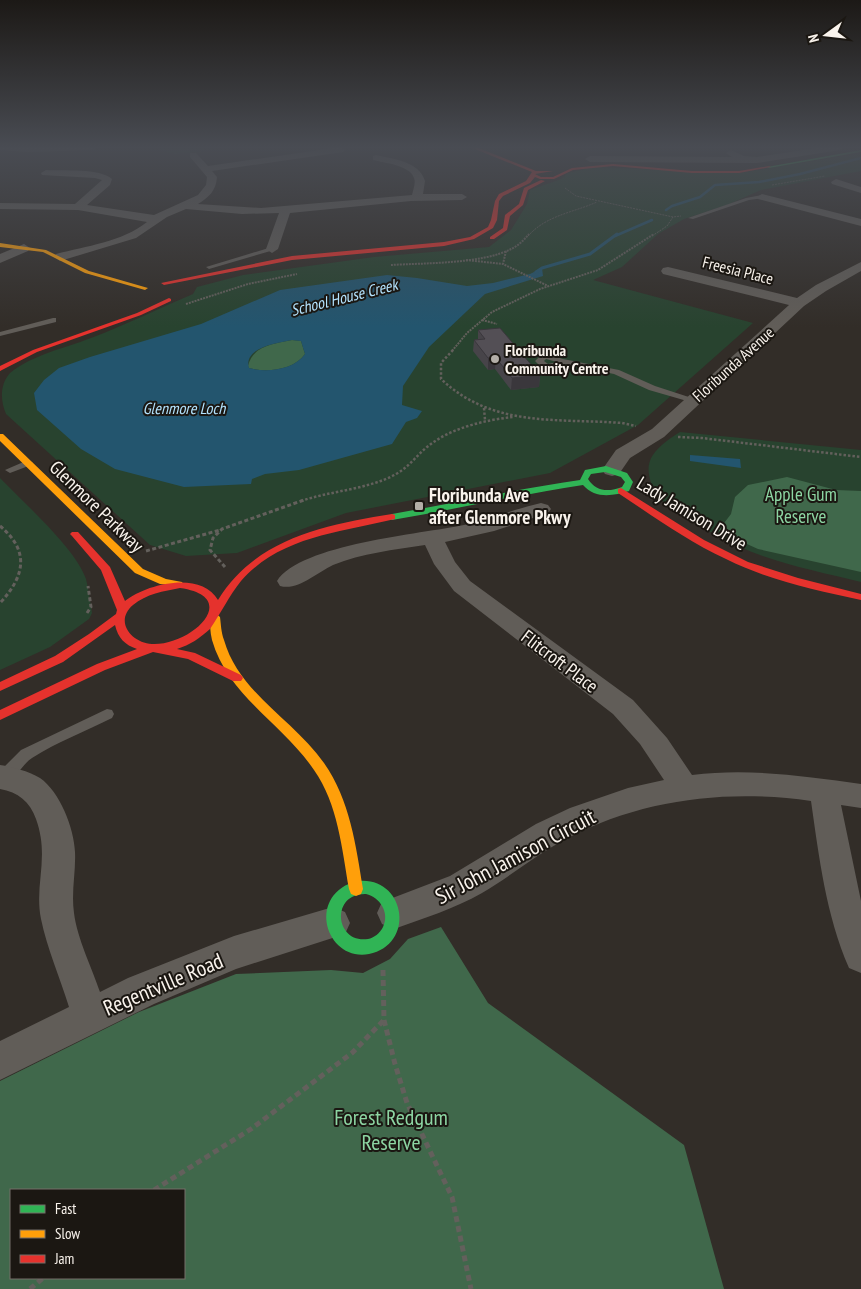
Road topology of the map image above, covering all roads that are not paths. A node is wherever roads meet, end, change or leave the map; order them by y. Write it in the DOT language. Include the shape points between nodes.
graph roads {
  1 [pos="45,207"];
  2 [pos="183,207"];
  3 [pos="198,207"];
  4 [pos="296,207"];
  5 [pos="495,207"];
  6 [pos="518,207"];
  7 [pos="724,207"];
  8 [pos="799,207"];
  9 [pos="78,208"];
  10 [pos="284,210"];
  11 [pos="691,218"];
  12 [pos="157,219"];
  13 [pos="861,224"];
  14 [pos="0,245"];
  15 [pos="24,248"];
  16 [pos="272,249"];
  17 [pos="60,257"];
  18 [pos="0,259"];
  19 [pos="861,266"];
  20 [pos="209,267"];
  21 [pos="668,272"];
  22 [pos="164,284"];
  23 [pos="144,293"];
  24 [pos="184,297"];
  25 [pos="169,300"];
  26 [pos="799,303"];
  27 [pos="53,320"];
  28 [pos="0,334"];
  29 [pos="39,337"];
  30 [pos="561,361"];
  31 [pos="0,369"];
  32 [pos="694,400"];
  33 [pos="0,436"];
  34 [pos="0,460"];
  35 [pos="28,463"];
  36 [pos="612,470"];
  37 [pos="14,474"];
  38 [pos="584,482"];
  39 [pos="621,491"];
  40 [pos="541,509"];
  41 [pos="65,524"];
  42 [pos="432,538"];
  43 [pos="248,568"];
  44 [pos="228,576"];
  45 [pos="210,581"];
  46 [pos="288,581"];
  47 [pos="184,585"];
  48 [pos="861,596"];
  49 [pos="122,613"];
  50 [pos="216,614"];
  51 [pos="156,648"];
  52 [pos="237,678"];
  53 [pos="0,687"];
  54 [pos="107,714"];
  55 [pos="0,715"];
  56 [pos="2,777"];
  57 [pos="685,789"];
  58 [pos="824,791"];
  59 [pos="861,796"];
  60 [pos="356,889"];
  61 [pos="333,923"];
  62 [pos="388,926"];
  63 [pos="861,956"];
  64 [pos="90,1016"];
  65 [pos="0,1061"];
  1 -- 9 [label="street"];
  2 -- 12 [label="street"];
  3 -- 10 [label="street"];
  4 -- 10 [label="street"];
  5 -- 22 [label="main road" via="490,228 472,238 439,245 292,258"];
  6 -- 24 [label="main road" via="508,215 503,232 480,243 263,269 204,282"];
  7 -- 11 [label="lane"];
  8 -- 13 [label="street"];
  9 -- 12 [label="street"];
  10 -- 16 [label="street"];
  12 -- 17 [label="street" via="131,235"];
  14 -- 15 [label="main road"];
  15 -- 17 [label="main road"];
  15 -- 18 [label="street"];
  16 -- 20 [label="lane"];
  17 -- 23 [label="main road" via="87,272"];
  19 -- 26 [label="street, Floribunda Avenue"];
  21 -- 26 [label="street, Freesia Place"];
  22 -- 23 [label="main road"];
  22 -- 24 [label="main road" via="180,285"];
  23 -- 25 [label="main road" via="152,301"];
  23 -- 29 [label="main road" via="127,311 106,320"];
  24 -- 25 [label="main road"];
  25 -- 31 [label="main road" via="26,354"];
  26 -- 32 [label="street, Floribunda Avenue"];
  27 -- 28 [label="lane"];
  30 -- 32 [label="lane" via="616,372 652,388"];
  32 -- 36 [label="street, Floribunda Avenue" via="658,432 623,454"];
  33 -- 35 [label="main road, Glenmore Parkway"];
  34 -- 37 [label="main road"];
  35 -- 37 [label="lane"];
  35 -- 47 [label="main road, Glenmore Parkway" via="140,571 164,582"];
  36 -- 38 [label="main road" via="588,472"];
  36 -- 39 [label="main road" via="624,474 629,482"];
  38 -- 39 [label="main road" via="596,491"];
  38 -- 43 [label="main road" via="336,528 298,540"];
  39 -- 48 [label="main road, Lady Jamison Drive" via="699,542 745,565 800,583"];
  40 -- 42 [label="street"];
  41 -- 49 [label="main road, Glenmore Parkway" via="106,569"];
  42 -- 46 [label="street" via="333,557"];
  42 -- 57 [label="street, Flitcroft Place" via="445,564 462,586 623,707 655,740"];
  43 -- 44 [label="main road"];
  43 -- 50 [label="main road" via="228,591"];
  45 -- 47 [label="main road"];
  47 -- 49 [label="main road" via="147,592 131,602"];
  47 -- 50 [label="main road" via="200,588 209,594 215,602"];
  49 -- 51 [label="main road" via="119,625 122,634 139,646"];
  49 -- 53 [label="main road" via="58,660"];
  50 -- 51 [label="main road" via="201,634 182,644"];
  50 -- 52 [label="main road" via="217,642"];
  51 -- 52 [label="main road" via="191,656"];
  51 -- 55 [label="main road" via="102,667"];
  52 -- 60 [label="main road" via="320,767 344,823"];
  54 -- 56 [label="lane" via="26,754"];
  56 -- 64 [label="street" via="30,786 44,800 50,814 59,848 55,904"];
  57 -- 58 [label="street, Sir John Jamison Circuit" via="752,784"];
  57 -- 62 [label="street, Sir John Jamison Circuit" via="629,801 556,829"];
  58 -- 59 [label="street, Sir John Jamison Circuit"];
  58 -- 63 [label="street" via="839,884"];
  60 -- 61 [label="main road" via="335,906"];
  60 -- 62 [label="main road" via="374,889 388,898"];
  61 -- 62 [label="main road" via="342,939 362,946 372,944"];
  61 -- 64 [label="street, Regentville Road" via="234,953 141,990"];
  64 -- 65 [label="street, Regentville Road"];
}
